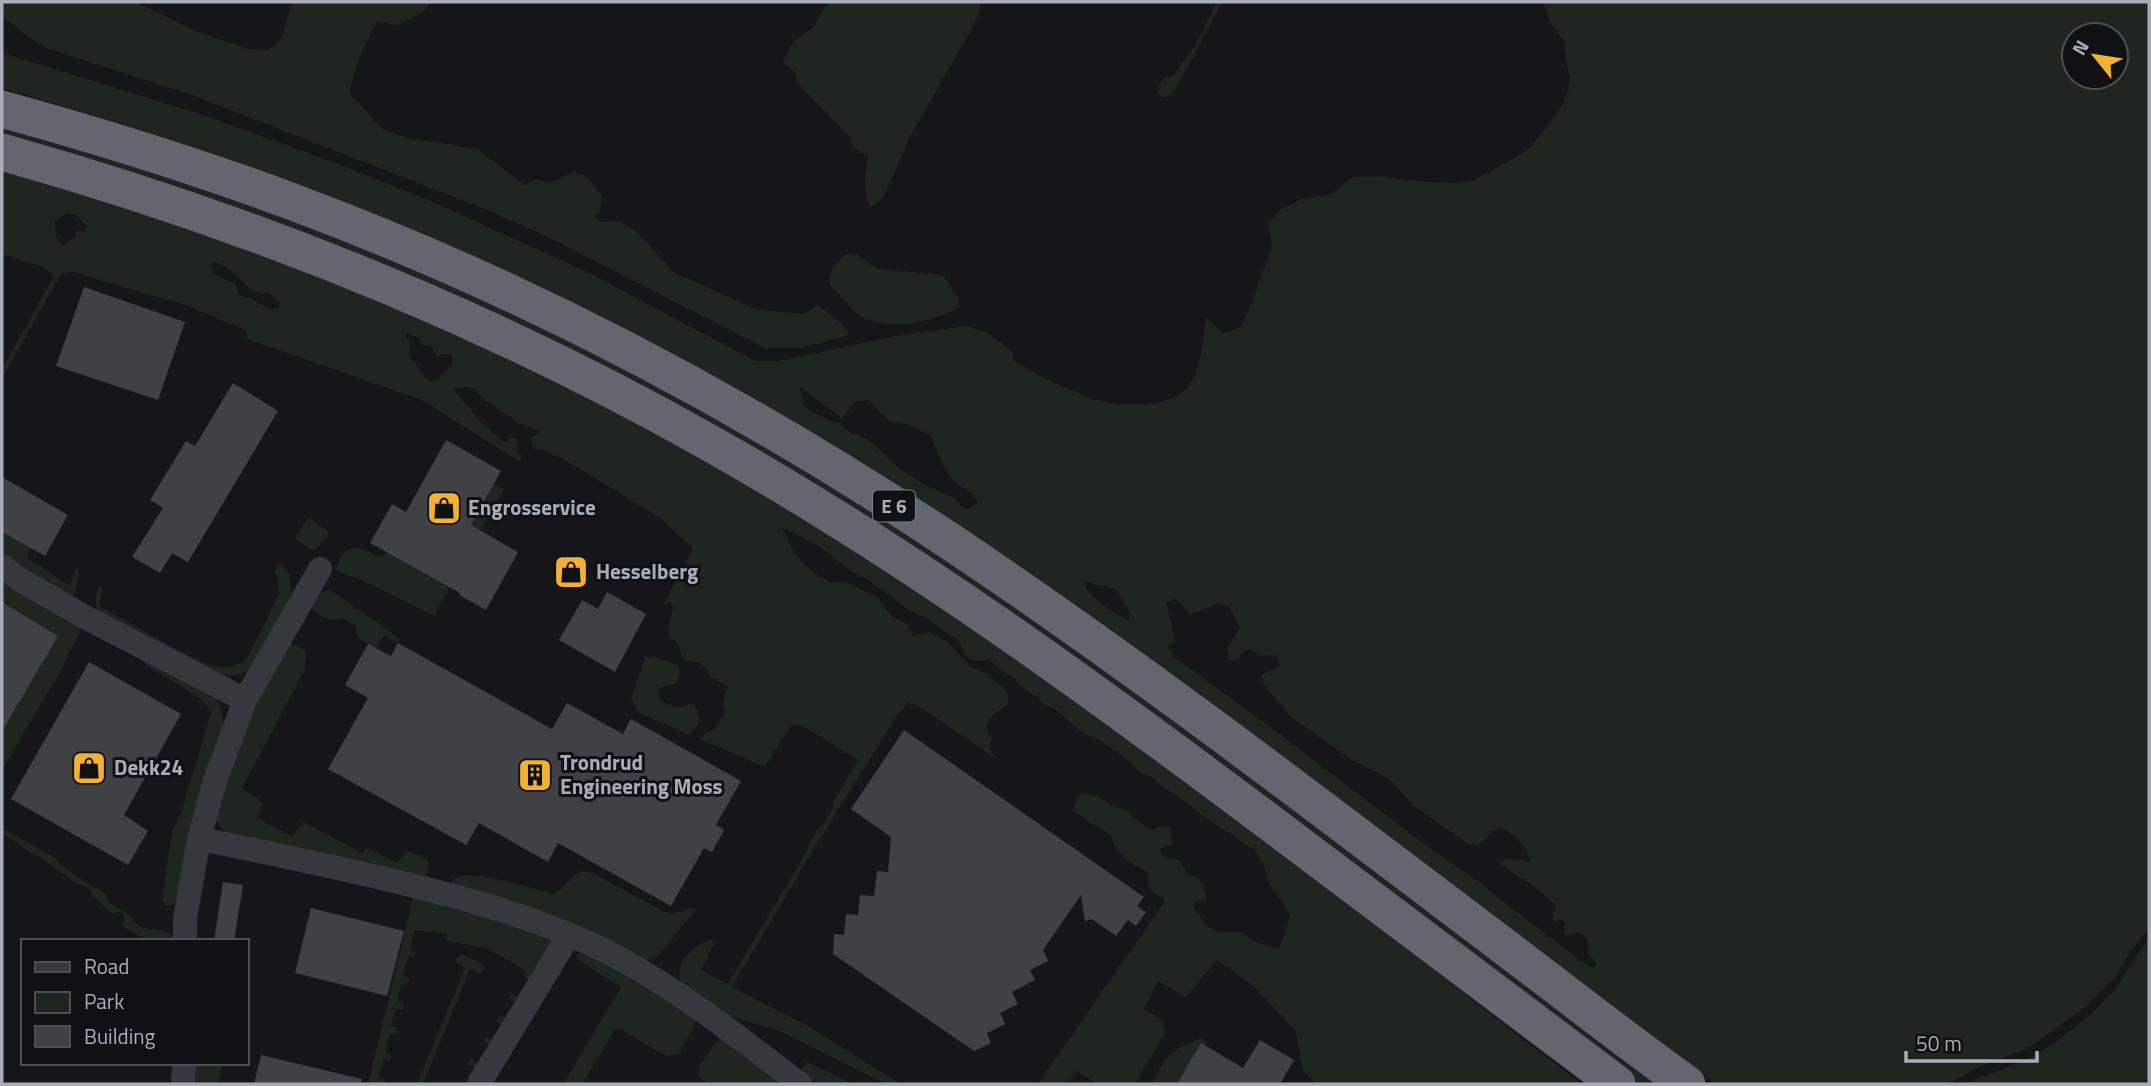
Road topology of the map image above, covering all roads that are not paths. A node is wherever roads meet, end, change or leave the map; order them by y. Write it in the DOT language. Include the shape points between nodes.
graph roads {
  1 [pos="2,108"];
  2 [pos="2,152"];
  3 [pos="2,566"];
  4 [pos="320,569"];
  5 [pos="245,700"];
  6 [pos="199,839"];
  7 [pos="569,935"];
  8 [pos="185,939"];
  9 [pos="184,1065"];
  10 [pos="183,1084"];
  11 [pos="479,1084"];
  12 [pos="800,1084"];
  13 [pos="1617,1084"];
  14 [pos="1687,1084"];
  1 -- 14 [label="highway, E 6" via="293,201 408,247 606,339 785,438 955,545 1126,663"];
  2 -- 13 [label="highway, E 6" via="125,187 314,254 461,317 709,442 972,606 1157,737"];
  3 -- 5 [label="street" via="83,616"];
  4 -- 5 [label="street"];
  5 -- 6 [label="street"];
  6 -- 7 [label="street" via="440,892"];
  6 -- 8 [label="street"];
  7 -- 11 [label="street"];
  7 -- 12 [label="street" via="617,957 692,1004"];
  9 -- 10 [label="street"];
}
